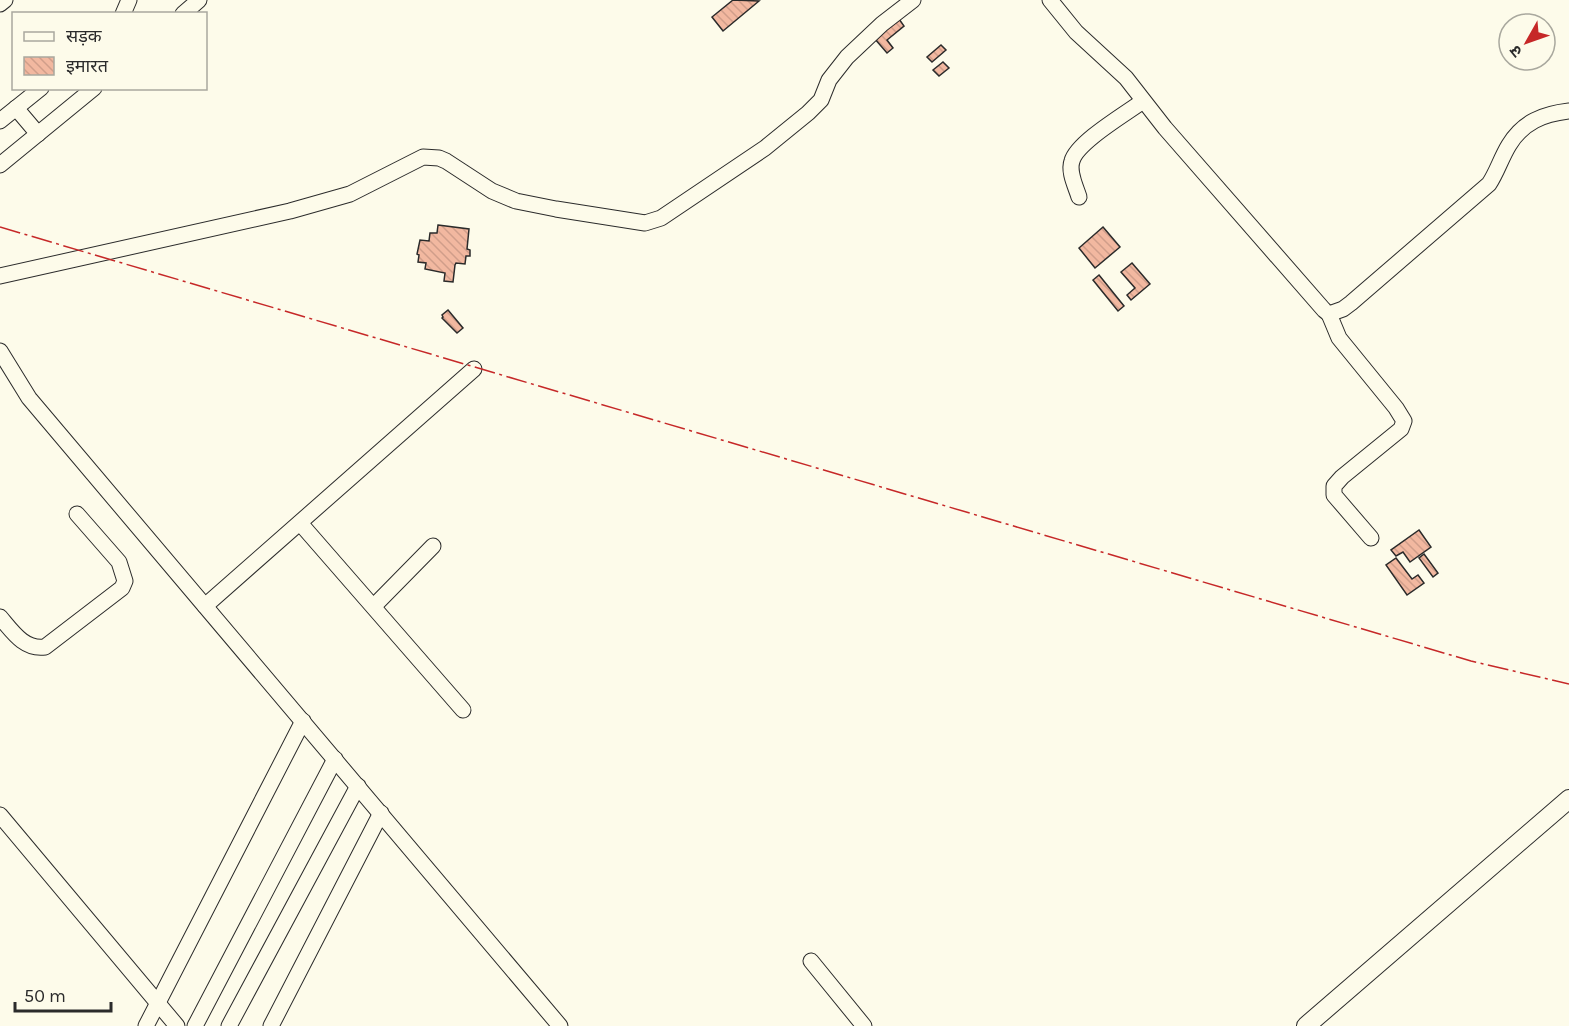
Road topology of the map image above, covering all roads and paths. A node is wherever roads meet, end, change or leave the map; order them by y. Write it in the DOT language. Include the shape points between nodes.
graph roads {
  1 [pos="5,0"];
  2 [pos="199,0"];
  3 [pos="913,0"];
  4 [pos="1050,0"];
  5 [pos="0,4"];
  6 [pos="185,12"];
  7 [pos="38,90"];
  8 [pos="92,90"];
  9 [pos="1143,101"];
  10 [pos="16,108"];
  11 [pos="1569,111"];
  12 [pos="0,121"];
  13 [pos="38,134"];
  14 [pos="0,165"];
  15 [pos="1079,197"];
  16 [pos="0,276"];
  17 [pos="1329,314"];
  18 [pos="0,351"];
  19 [pos="474,369"];
  20 [pos="77,514"];
  21 [pos="300,523"];
  22 [pos="1371,538"];
  23 [pos="433,546"];
  24 [pos="205,606"];
  25 [pos="374,606"];
  26 [pos="0,616"];
  27 [pos="463,710"];
  28 [pos="303,722"];
  29 [pos="335,759"];
  30 [pos="358,786"];
  31 [pos="1569,799"];
  32 [pos="381,813"];
  33 [pos="0,815"];
  34 [pos="811,961"];
  35 [pos="158,1003"];
  36 [pos="146,1026"];
  37 [pos="177,1026"];
  38 [pos="195,1026"];
  39 [pos="229,1026"];
  40 [pos="271,1026"];
  41 [pos="560,1026"];
  42 [pos="864,1026"];
  43 [pos="1306,1026"];
  1 -- 5 [label="street"];
  2 -- 6 [label="street"];
  3 -- 16 [label="street" via="846,57 832,74 821,100 808,113 765,148 652,222 516,201 492,191 440,158 423,157 336,199"];
  4 -- 9 [label="street" via="1076,32 1126,78"];
  7 -- 10 [label="street"];
  8 -- 13 [label="street"];
  9 -- 15 [label="street" via="1094,135 1075,155 1071,171"];
  9 -- 17 [label="street"];
  10 -- 12 [label="street"];
  10 -- 13 [label="street"];
  11 -- 17 [label="street" via="1545,114 1524,127 1509,145 1495,175 1476,196 1352,303"];
  13 -- 14 [label="street"];
  17 -- 22 [label="street" via="1339,338 1404,421 1401,429 1334,486 1334,495"];
  18 -- 24 [label="street" via="29,398"];
  19 -- 21 [label="street"];
  20 -- 26 [label="street" via="119,562 125,581 122,588 45,647 28,645"];
  21 -- 24 [label="street"];
  21 -- 25 [label="street"];
  23 -- 25 [label="street"];
  24 -- 28 [label="street"];
  25 -- 27 [label="street"];
  28 -- 29 [label="street"];
  28 -- 35 [label="street"];
  29 -- 30 [label="street"];
  29 -- 38 [label="street"];
  30 -- 32 [label="street"];
  30 -- 39 [label="street"];
  31 -- 43 [label="main road"];
  32 -- 40 [label="street"];
  32 -- 41 [label="street"];
  33 -- 35 [label="street"];
  34 -- 42 [label="street"];
  35 -- 36 [label="street"];
  35 -- 37 [label="street"];
}
